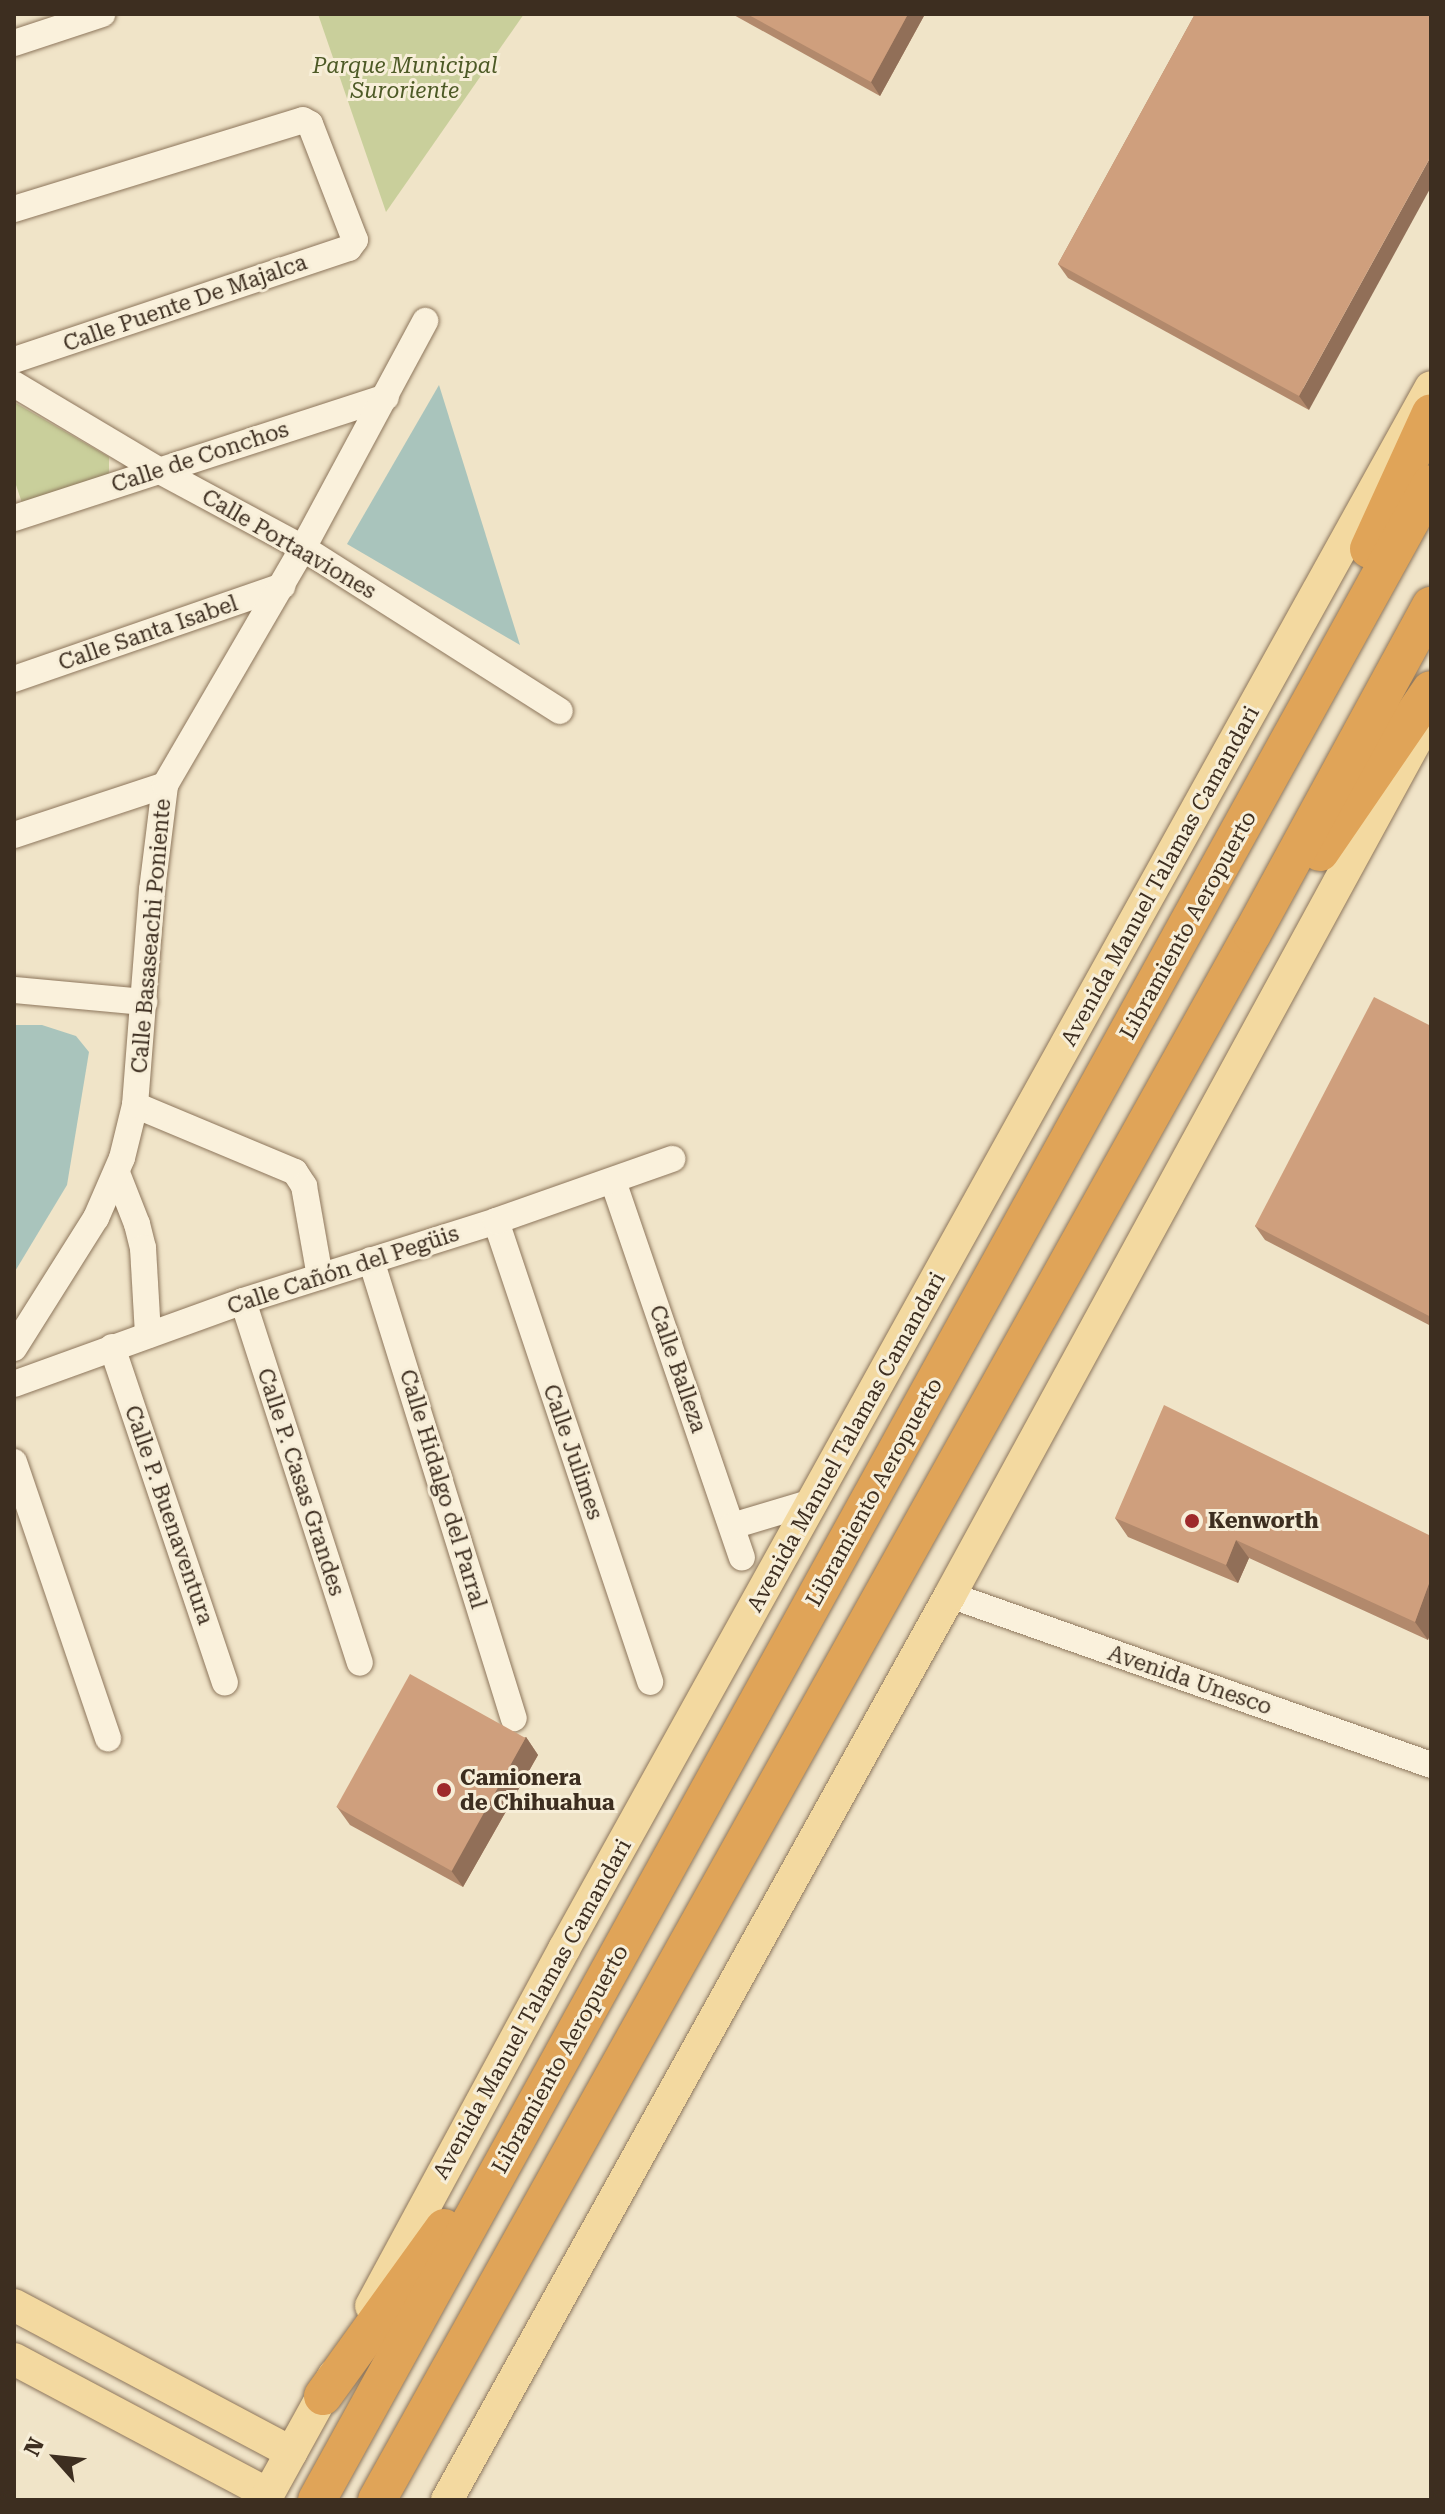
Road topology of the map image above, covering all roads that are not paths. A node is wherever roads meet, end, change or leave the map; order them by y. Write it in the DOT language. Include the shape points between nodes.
graph roads {
  1 [pos="102,14"];
  2 [pos="14,43"];
  3 [pos="14,209"];
  4 [pos="425,321"];
  5 [pos="14,360"];
  6 [pos="14,384"];
  7 [pos="1431,387"];
  8 [pos="386,397"];
  9 [pos="1431,413"];
  10 [pos="158,470"];
  11 [pos="1431,484"];
  12 [pos="14,518"];
  13 [pos="303,548"];
  14 [pos="282,586"];
  15 [pos="1431,606"];
  16 [pos="14,679"];
  17 [pos="1431,690"];
  18 [pos="560,711"];
  19 [pos="1431,713"];
  20 [pos="1288,744"];
  21 [pos="165,785"];
  22 [pos="14,835"];
  23 [pos="1252,934"];
  24 [pos="14,990"];
  25 [pos="144,1002"];
  26 [pos="135,1105"];
  27 [pos="672,1159"];
  28 [pos="117,1173"];
  29 [pos="613,1181"];
  30 [pos="496,1221"];
  31 [pos="371,1260"];
  32 [pos="320,1277"];
  33 [pos="243,1301"];
  34 [pos="148,1335"];
  35 [pos="112,1347"];
  36 [pos="14,1348"];
  37 [pos="14,1384"];
  38 [pos="14,1462"];
  39 [pos="812,1502"];
  40 [pos="732,1526"];
  41 [pos="742,1557"];
  42 [pos="950,1595"];
  43 [pos="360,1663"];
  44 [pos="650,1682"];
  45 [pos="225,1683"];
  46 [pos="514,1718"];
  47 [pos="108,1738"];
  48 [pos="1431,1765"];
  49 [pos="542,2093"];
  50 [pos="16,2311"];
  51 [pos="14,2359"];
  52 [pos="323,2396"];
  53 [pos="291,2452"];
  54 [pos="266,2497"];
  55 [pos="317,2500"];
  56 [pos="377,2500"];
  57 [pos="447,2500"];
  1 -- 2 [label="street"];
  3 -- 5 [label="street, Calle Puente De Majalca" via="296,120 310,124 354,243"];
  4 -- 8 [label="street, Calle Basaseachi Poniente"];
  6 -- 10 [label="street, Calle Portaaviones"];
  7 -- 39 [label="main road, Avenida Manuel Talamas Camandari"];
  8 -- 10 [label="street, Calle de Conchos"];
  8 -- 13 [label="street, Calle Basaseachi Poniente"];
  9 -- 20 [label="highway"];
  10 -- 12 [label="street, Calle de Conchos"];
  10 -- 13 [label="street, Calle Portaaviones"];
  11 -- 20 [label="highway, Libramiento Aeropuerto"];
  13 -- 14 [label="street, Calle Basaseachi Poniente"];
  13 -- 18 [label="street, Calle Portaaviones"];
  14 -- 16 [label="street, Calle Santa Isabel"];
  14 -- 21 [label="street, Calle Basaseachi Poniente"];
  15 -- 23 [label="highway"];
  17 -- 23 [label="highway" via="1339,826"];
  19 -- 42 [label="main road"];
  20 -- 49 [label="highway, Libramiento Aeropuerto"];
  21 -- 22 [label="street"];
  21 -- 25 [label="street, Calle Basaseachi Poniente"];
  23 -- 56 [label="highway"];
  24 -- 25 [label="street"];
  25 -- 26 [label="street, Calle Basaseachi Poniente"];
  26 -- 28 [label="street, Calle Basaseachi Poniente"];
  26 -- 32 [label="street" via="295,1172 304,1186"];
  27 -- 29 [label="street, Calle Cañón del Pegüis"];
  28 -- 34 [label="street" via="143,1248"];
  28 -- 36 [label="street, Calle Basaseachi Poniente" via="96,1218"];
  29 -- 30 [label="street, Calle Cañón del Pegüis"];
  29 -- 40 [label="street, Calle Balleza"];
  30 -- 31 [label="street, Calle Cañón del Pegüis"];
  30 -- 44 [label="street, Calle Julimes"];
  31 -- 32 [label="street, Calle Cañón del Pegüis"];
  31 -- 46 [label="street, Calle Hidalgo del Parral"];
  32 -- 33 [label="street, Calle Cañón del Pegüis"];
  33 -- 34 [label="street, Calle Cañón del Pegüis"];
  33 -- 43 [label="street, Calle P. Casas Grandes"];
  34 -- 35 [label="street, Calle Cañón del Pegüis"];
  35 -- 37 [label="street, Calle Cañón del Pegüis"];
  35 -- 45 [label="street, Calle P. Buenaventura"];
  38 -- 47 [label="street"];
  39 -- 40 [label="street"];
  39 -- 52 [label="main road, Avenida Manuel Talamas Camandari"];
  40 -- 41 [label="street, Calle Balleza"];
  42 -- 48 [label="street, Avenida Unesco"];
  42 -- 57 [label="main road"];
  49 -- 52 [label="highway"];
  49 -- 55 [label="highway, Libramiento Aeropuerto"];
  50 -- 53 [label="main road"];
  51 -- 54 [label="main road"];
  52 -- 53 [label="main road, Avenida Manuel Talamas Camandari"];
  53 -- 54 [label="main road, Avenida Manuel Talamas Camandari"];
}
